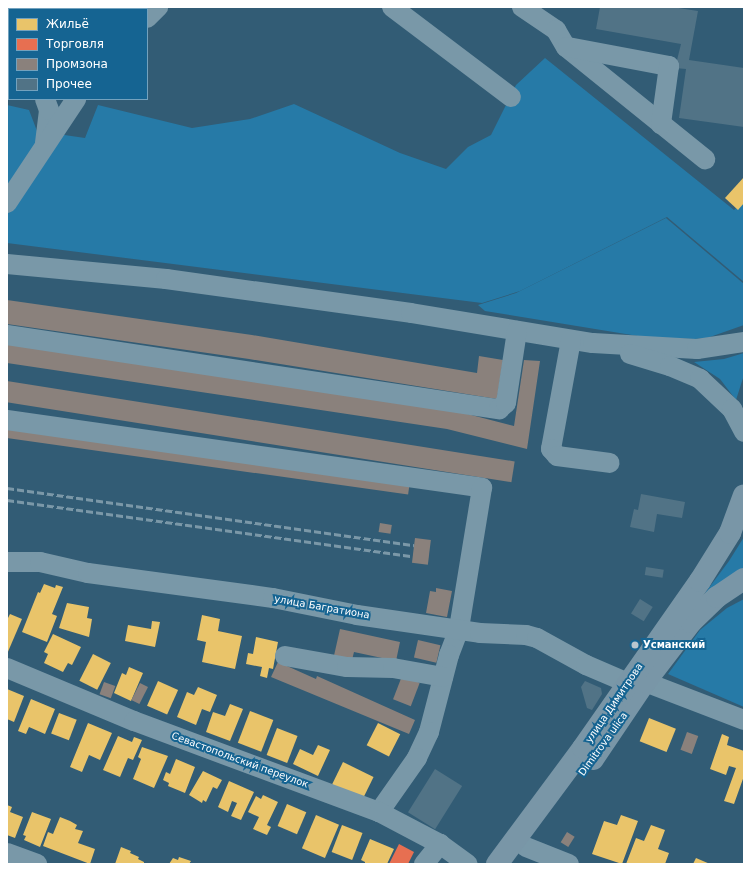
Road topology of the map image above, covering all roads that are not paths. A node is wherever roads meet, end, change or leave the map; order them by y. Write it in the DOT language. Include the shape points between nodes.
graph roads {
  1 [pos="392,7"];
  2 [pos="522,7"];
  3 [pos="566,46"];
  4 [pos="511,97"];
  5 [pos="46,100"];
  6 [pos="75,100"];
  7 [pos="661,124"];
  8 [pos="45,145"];
  9 [pos="705,159"];
  10 [pos="7,203"];
  11 [pos="7,264"];
  12 [pos="517,331"];
  13 [pos="7,335"];
  14 [pos="571,340"];
  15 [pos="744,342"];
  16 [pos="593,343"];
  17 [pos="7,420"];
  18 [pos="744,432"];
  19 [pos="610,463"];
  20 [pos="744,495"];
  21 [pos="7,562"];
  22 [pos="744,579"];
  23 [pos="459,629"];
  24 [pos="285,656"];
  25 [pos="7,668"];
  26 [pos="443,677"];
  27 [pos="637,682"];
  28 [pos="744,720"];
  29 [pos="379,812"];
  30 [pos="440,844"];
  31 [pos="526,847"];
  32 [pos="7,853"];
  33 [pos="37,864"];
  34 [pos="424,864"];
  35 [pos="468,864"];
  36 [pos="496,864"];
  37 [pos="512,864"];
  38 [pos="569,864"];
  1 -- 4 [label="street"];
  2 -- 3 [label="street" via="556,30"];
  3 -- 7 [label="street"];
  3 -- 7 [label="street" via="669,66"];
  5 -- 8 [label="street" via="49,110"];
  6 -- 8 [label="street"];
  7 -- 9 [label="street"];
  8 -- 10 [label="street"];
  11 -- 12 [label="street" via="166,279 411,313"];
  12 -- 13 [label="street" via="506,403 498,409"];
  12 -- 14 [label="street"];
  14 -- 16 [label="street"];
  14 -- 19 [label="street" via="550,449 557,456"];
  15 -- 16 [label="street" via="697,349"];
  16 -- 18 [label="street" via="670,366 700,379 732,409"];
  17 -- 23 [label="street" via="482,488"];
  20 -- 27 [label="main road, улица Димитрова" via="734,523 722,545"];
  21 -- 23 [label="street, улица Багратиона" via="40,562 88,573 273,598"];
  22 -- 27 [label="main road, улица Димитрова" via="717,597 691,622"];
  23 -- 26 [label="street"];
  23 -- 27 [label="street, улица Багратиона" via="537,638 586,665"];
  24 -- 26 [label="street" via="347,667 393,668"];
  25 -- 29 [label="street, Севастопольский переулок" via="134,721"];
  26 -- 29 [label="street" via="429,732 418,758"];
  27 -- 28 [label="street, улица Багратиона"];
  27 -- 31 [label="main road, Dimitrova ulica" via="600,750"];
  27 -- 36 [label="main road, улица Димитрова"];
  29 -- 30 [label="street, Севастопольский переулок"];
  30 -- 34 [label="street"];
  30 -- 35 [label="street, Севастопольский переулок"];
  31 -- 37 [label="main road, Dimitrova ulica"];
  31 -- 38 [label="street"];
  32 -- 33 [label="street"];
}
